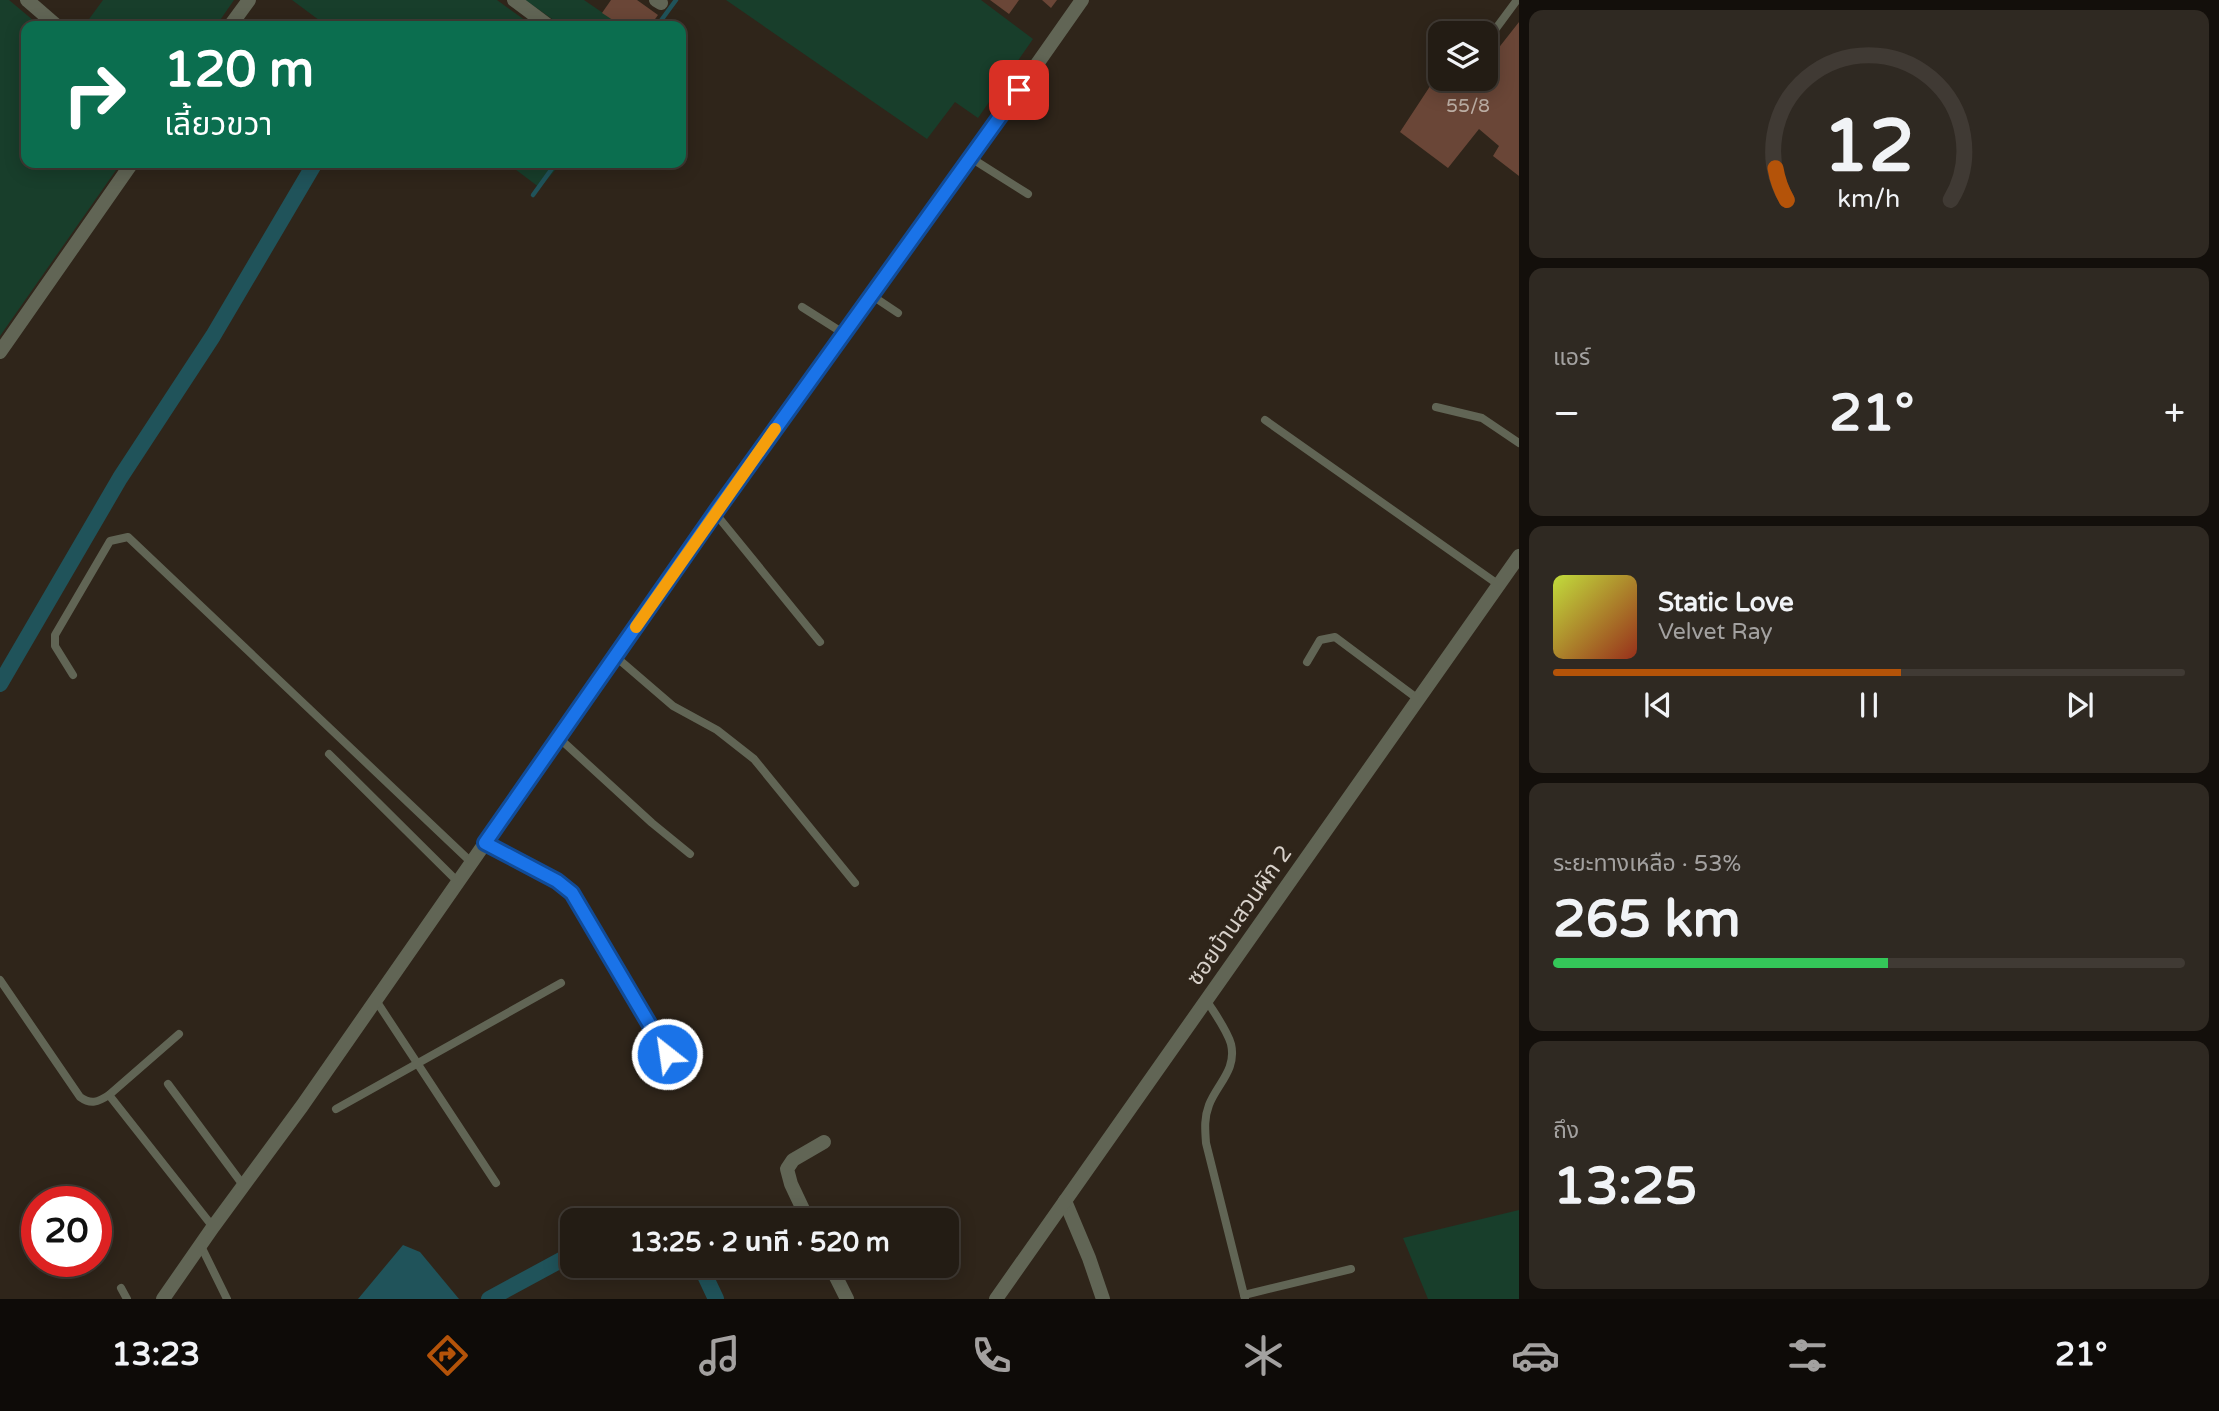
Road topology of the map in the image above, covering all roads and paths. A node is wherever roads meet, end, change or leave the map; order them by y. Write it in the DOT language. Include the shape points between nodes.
graph roads {
  1 [pos="27,0"];
  2 [pos="249,0"];
  3 [pos="514,0"];
  4 [pos="1082,0"];
  5 [pos="1517,0"];
  6 [pos="51,21"];
  7 [pos="234,21"];
  8 [pos="543,21"];
  9 [pos="1498,26"];
  10 [pos="971,158"];
  11 [pos="129,168"];
  12 [pos="1028,194"];
  13 [pos="871,295"];
  14 [pos="802,307"];
  15 [pos="898,313"];
  16 [pos="843,333"];
  17 [pos="0,352"];
  18 [pos="1436,407"];
  19 [pos="1265,420"];
  20 [pos="1519,443"];
  21 [pos="715,513"];
  22 [pos="1519,556"];
  23 [pos="1499,585"];
  24 [pos="820,642"];
  25 [pos="616,657"];
  26 [pos="1307,662"];
  27 [pos="74,674"];
  28 [pos="1418,699"];
  29 [pos="559,737"];
  30 [pos="330,754"];
  31 [pos="485,843"];
  32 [pos="690,854"];
  33 [pos="472,863"];
  34 [pos="457,881"];
  35 [pos="855,883"];
  36 [pos="0,980"];
  37 [pos="561,983"];
  38 [pos="375,999"];
  39 [pos="1208,1000"];
  40 [pos="179,1034"];
  41 [pos="667,1054"];
  42 [pos="418,1063"];
  43 [pos="168,1084"];
  44 [pos="109,1095"];
  45 [pos="336,1109"];
  46 [pos="824,1142"];
  47 [pos="496,1182"];
  48 [pos="243,1185"];
  49 [pos="1065,1201"];
  50 [pos="802,1208"];
  51 [pos="212,1227"];
  52 [pos="200,1244"];
  53 [pos="1351,1269"];
  54 [pos="836,1278"];
  55 [pos="121,1287"];
  56 [pos="1244,1297"];
  57 [pos="127,1299"];
  58 [pos="163,1299"];
  59 [pos="227,1299"];
  60 [pos="846,1299"];
  61 [pos="996,1299"];
  62 [pos="1103,1299"];
  1 -- 6 [label="street"];
  2 -- 7 [label="street"];
  3 -- 8 [label="street"];
  4 -- 10 [label="street"];
  5 -- 9 [label="lane"];
  10 -- 12 [label="lane"];
  10 -- 13 [label="street"];
  11 -- 17 [label="street"];
  13 -- 15 [label="lane"];
  13 -- 16 [label="street"];
  14 -- 16 [label="lane"];
  16 -- 21 [label="street"];
  18 -- 20 [label="lane" via="1482,418"];
  19 -- 23 [label="lane"];
  21 -- 24 [label="lane"];
  21 -- 25 [label="street"];
  22 -- 23 [label="street, ซอยบ้านสวนผัก 2"];
  23 -- 28 [label="street, ซอยบ้านสวนผัก 2"];
  25 -- 29 [label="street"];
  25 -- 35 [label="lane" via="673,706 717,730 754,759"];
  26 -- 28 [label="lane" via="1320,640 1335,637"];
  27 -- 33 [label="lane" via="55,646 55,635 110,541 128,537"];
  28 -- 39 [label="street, ซอยบ้านสวนผัก 2"];
  29 -- 31 [label="street"];
  29 -- 32 [label="lane"];
  30 -- 34 [label="lane"];
  31 -- 33 [label="street"];
  31 -- 41 [label="lane" via="572,893"];
  33 -- 34 [label="street"];
  34 -- 38 [label="street"];
  36 -- 44 [label="lane" via="80,1097 96,1103"];
  37 -- 42 [label="lane"];
  38 -- 42 [label="lane"];
  38 -- 48 [label="street"];
  39 -- 49 [label="street, ซอยบ้านสวนผัก 2"];
  39 -- 56 [label="lane" via="1230,1043 1232,1060 1209,1104 1204,1122 1206,1143"];
  40 -- 44 [label="lane"];
  42 -- 45 [label="lane"];
  42 -- 47 [label="lane"];
  43 -- 48 [label="lane"];
  44 -- 51 [label="lane"];
  46 -- 50 [label="street" via="793,1160 787,1169"];
  48 -- 51 [label="street"];
  49 -- 61 [label="street, ซอยบ้านสวนผัก 2"];
  49 -- 62 [label="street"];
  51 -- 52 [label="street"];
  52 -- 58 [label="street"];
  52 -- 59 [label="lane"];
  53 -- 56 [label="lane"];
  54 -- 60 [label="street"];
  55 -- 57 [label="lane"];
}
